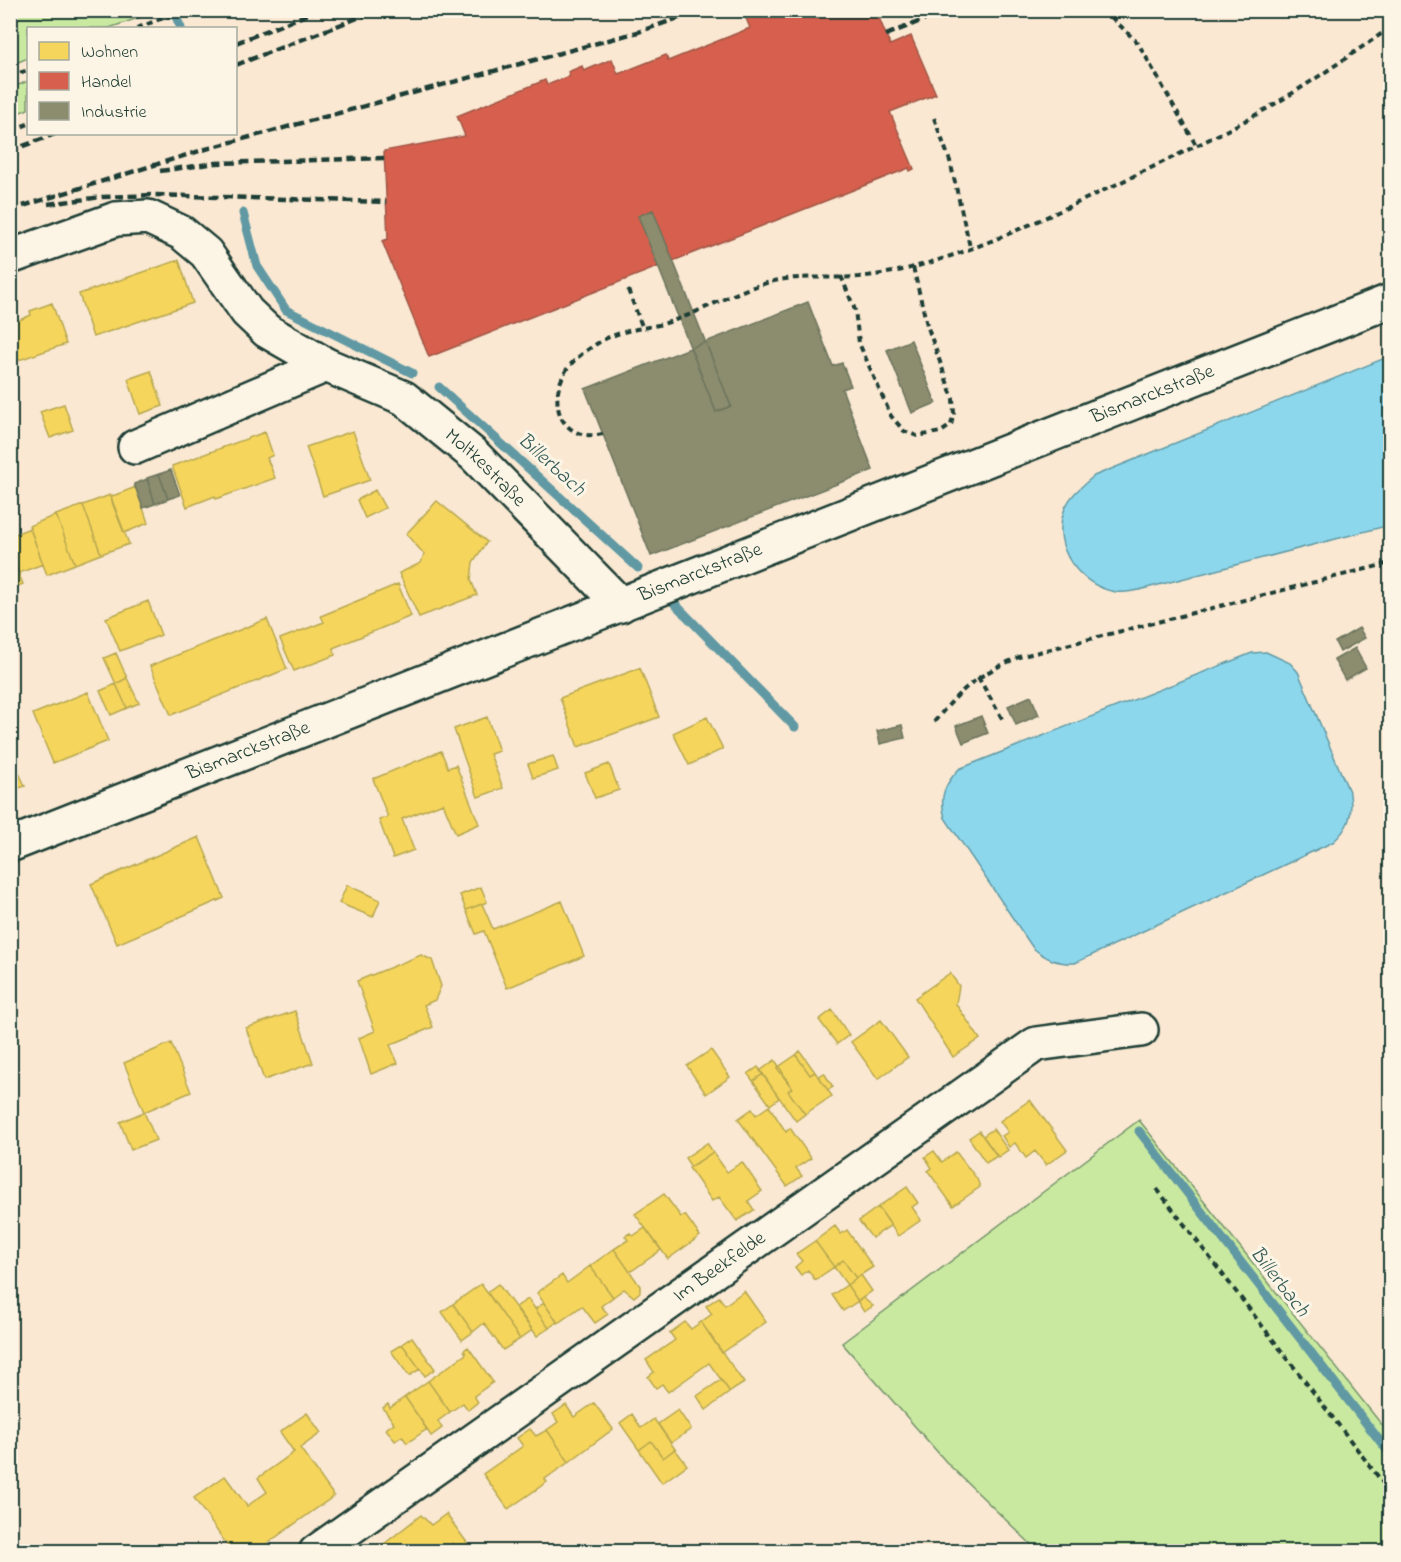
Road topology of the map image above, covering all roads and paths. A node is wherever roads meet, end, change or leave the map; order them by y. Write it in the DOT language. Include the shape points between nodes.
graph roads {
  1 [pos="184,10"];
  2 [pos="1104,10"];
  3 [pos="1126,10"];
  4 [pos="1113,17"];
  5 [pos="140,27"];
  6 [pos="1390,28"];
  7 [pos="27,69"];
  8 [pos="10,76"];
  9 [pos="934,118"];
  10 [pos="1196,145"];
  11 [pos="970,247"];
  12 [pos="10,257"];
  13 [pos="914,267"];
  14 [pos="841,276"];
  15 [pos="628,290"];
  16 [pos="1390,301"];
  17 [pos="642,326"];
  18 [pos="326,365"];
  19 [pos="603,434"];
  20 [pos="135,447"];
  21 [pos="1390,563"];
  22 [pos="621,605"];
  23 [pos="978,677"];
  24 [pos="1003,720"];
  25 [pos="934,722"];
  26 [pos="10,845"];
  27 [pos="1141,1030"];
  28 [pos="1157,1189"];
  29 [pos="1390,1492"];
  30 [pos="316,1551"];
  1 -- 5 [label="path"];
  2 -- 4 [label="path"];
  3 -- 4 [label="path"];
  4 -- 10 [label="path" via="1138,43"];
  6 -- 10 [label="path" via="1259,113"];
  7 -- 8 [label="path"];
  9 -- 11 [label="path" via="950,161"];
  10 -- 11 [label="path" via="1026,227"];
  11 -- 13 [label="path"];
  12 -- 18 [label="street, Moltkestraße" via="116,219 148,217 182,233 206,253 247,312 267,331"];
  13 -- 14 [label="path" via="859,277"];
  13 -- 14 [label="path" via="927,325 953,399 951,425 930,436 904,431 891,416 859,343 855,310"];
  14 -- 17 [label="path" via="764,283 672,322"];
  15 -- 17 [label="path"];
  16 -- 22 [label="street, Bismarckstraße"];
  17 -- 19 [label="path" via="605,339 582,354 567,369 558,388 561,419 571,431"];
  18 -- 20 [label="street"];
  18 -- 22 [label="street, Moltkestraße" via="404,398 474,455"];
  21 -- 23 [label="path" via="1019,657"];
  22 -- 26 [label="street, Bismarckstraße"];
  23 -- 24 [label="path"];
  23 -- 25 [label="path" via="960,691"];
  27 -- 30 [label="street, Im Beekfelde" via="1036,1044"];
  28 -- 29 [label="path"];
}
